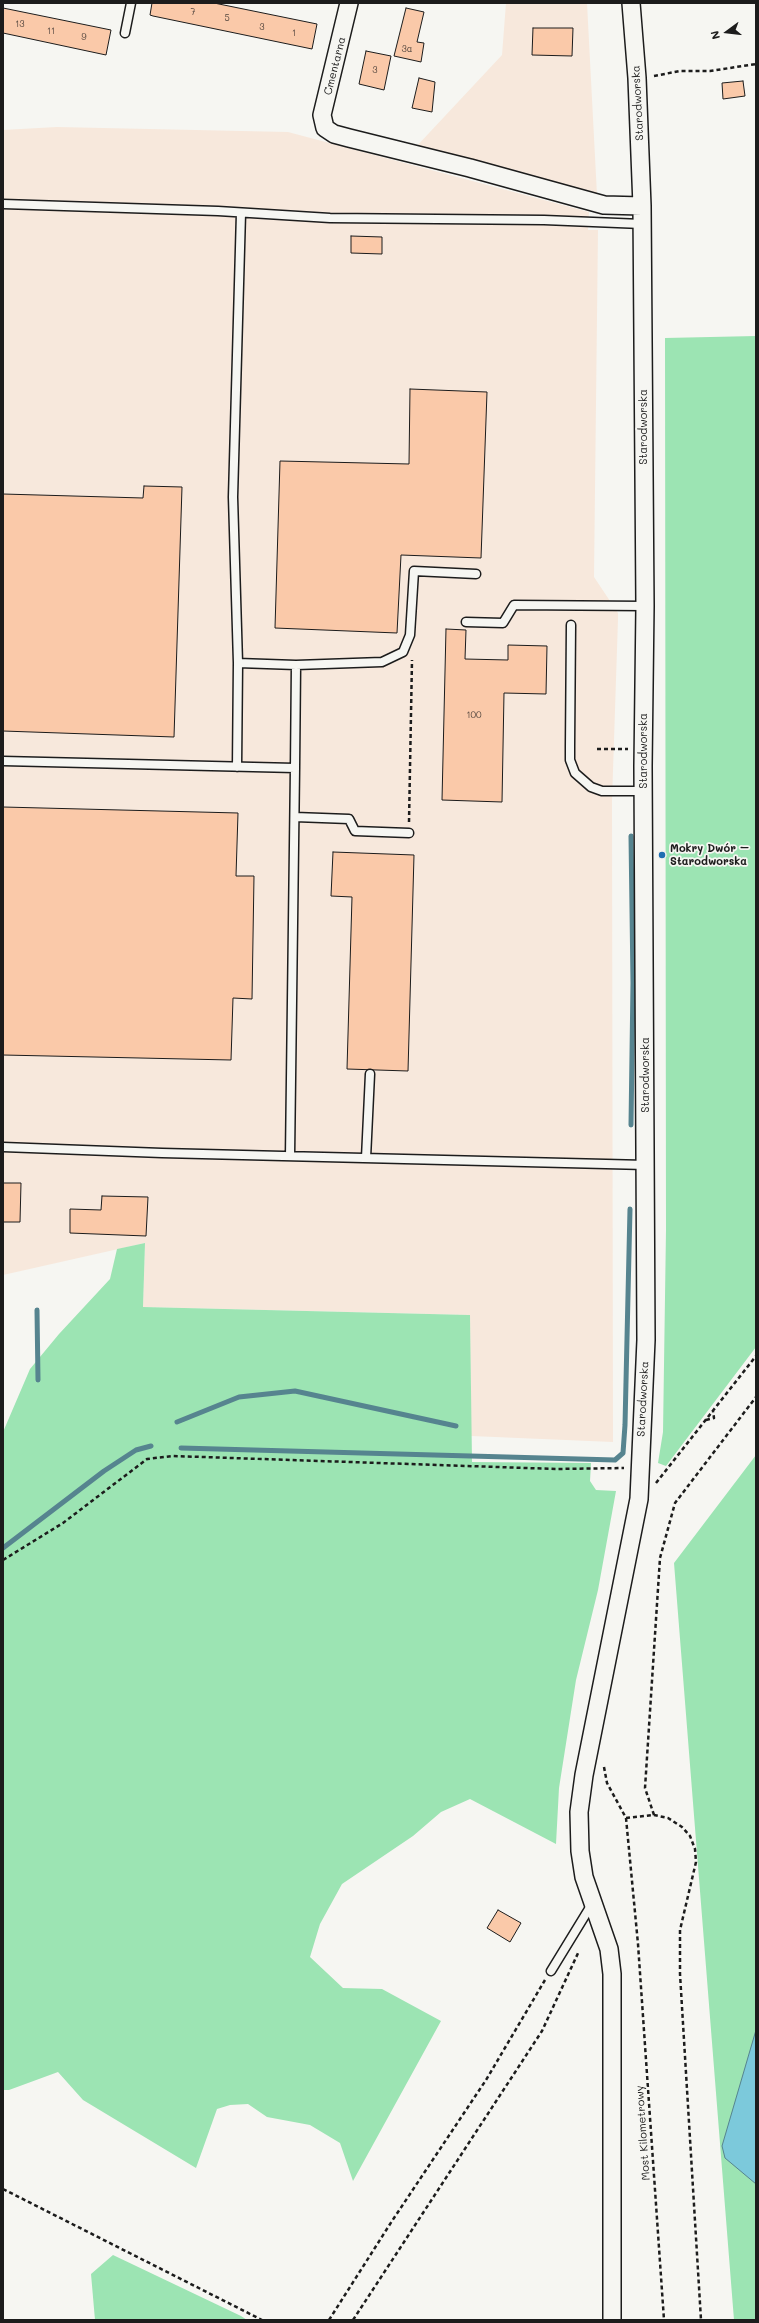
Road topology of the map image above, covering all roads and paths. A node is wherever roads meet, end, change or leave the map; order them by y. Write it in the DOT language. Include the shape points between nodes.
graph roads {
  1 [pos="131,3"];
  2 [pos="349,3"];
  3 [pos="631,3"];
  4 [pos="125,33"];
  5 [pos="756,64"];
  6 [pos="637,78"];
  7 [pos="3,204"];
  8 [pos="642,206"];
  9 [pos="241,213"];
  10 [pos="642,224"];
  11 [pos="476,574"];
  12 [pos="645,606"];
  13 [pos="466,622"];
  14 [pos="571,625"];
  15 [pos="403,652"];
  16 [pos="238,663"];
  17 [pos="296,665"];
  18 [pos="597,749"];
  19 [pos="619,749"];
  20 [pos="3,761"];
  21 [pos="237,767"];
  22 [pos="295,768"];
  23 [pos="644,791"];
  24 [pos="295,817"];
  25 [pos="409,833"];
  26 [pos="370,1074"];
  27 [pos="3,1147"];
  28 [pos="290,1156"];
  29 [pos="366,1158"];
  30 [pos="646,1166"];
  31 [pos="756,1356"];
  32 [pos="756,1397"];
  33 [pos="713,1410"];
  34 [pos="706,1420"];
  35 [pos="640,1468"];
  36 [pos="639,1499"];
  37 [pos="3,1560"];
  38 [pos="589,1747"];
  39 [pos="654,1815"];
  40 [pos="626,1818"];
  41 [pos="592,1904"];
  42 [pos="582,1945"];
  43 [pos="551,1971"];
  44 [pos="3,2189"];
  45 [pos="262,2320"];
  46 [pos="329,2320"];
  47 [pos="354,2320"];
  48 [pos="612,2320"];
  49 [pos="664,2320"];
  50 [pos="701,2320"];
  1 -- 4 [label="lane"];
  2 -- 8 [label="street, Cmentarna" via="322,115 325,128 334,134 470,168 604,206"];
  3 -- 6 [label="street, Starodworska"];
  5 -- 6 [label="path"];
  6 -- 8 [label="street, Starodworska"];
  7 -- 9 [label="lane"];
  8 -- 10 [label="street, Starodworska"];
  9 -- 10 [label="lane" via="330,218 544,220"];
  9 -- 16 [label="lane" via="233,497"];
  10 -- 12 [label="street, Starodworska"];
  11 -- 15 [label="lane" via="414,571 410,635"];
  12 -- 13 [label="lane" via="514,604 503,623"];
  12 -- 23 [label="street, Starodworska"];
  14 -- 23 [label="lane" via="570,760 575,773 591,787 602,791"];
  15 -- 17 [label="lane" via="382,662"];
  15 -- 25 [label="path" via="413,661"];
  16 -- 17 [label="lane"];
  16 -- 21 [label="lane"];
  17 -- 22 [label="lane"];
  18 -- 19 [label="path"];
  20 -- 21 [label="lane"];
  21 -- 22 [label="lane"];
  22 -- 24 [label="lane"];
  23 -- 30 [label="street, Starodworska"];
  24 -- 25 [label="lane" via="349,819 355,831"];
  24 -- 28 [label="lane"];
  26 -- 29 [label="lane"];
  27 -- 28 [label="lane"];
  28 -- 29 [label="lane"];
  29 -- 30 [label="lane"];
  30 -- 35 [label="street, Starodworska" via="646,1340"];
  31 -- 33 [label="path"];
  32 -- 39 [label="path" via="675,1503 660,1558 645,1788"];
  33 -- 34 [label="path" via="714,1418"];
  33 -- 36 [label="path" via="651,1490"];
  35 -- 36 [label="street, Starodworska"];
  35 -- 37 [label="path" via="556,1469 173,1456 147,1459 63,1523"];
  36 -- 38 [label="street, Starodworska"];
  38 -- 40 [label="path" via="600,1750 607,1783"];
  38 -- 41 [label="street, Starodworska" via="580,1820 580,1851"];
  39 -- 40 [label="path"];
  39 -- 50 [label="path" via="668,1818 682,1827 690,1836 695,1849 696,1862 680,1930 680,1974"];
  40 -- 49 [label="path, Most Kilometrowy" via="638,1944"];
  41 -- 43 [label="lane"];
  41 -- 48 [label="street, Starodworska" via="608,1949 612,1974"];
  42 -- 47 [label="path" via="542,2031"];
  43 -- 46 [label="path" via="486,2080"];
  44 -- 45 [label="path"];
}
